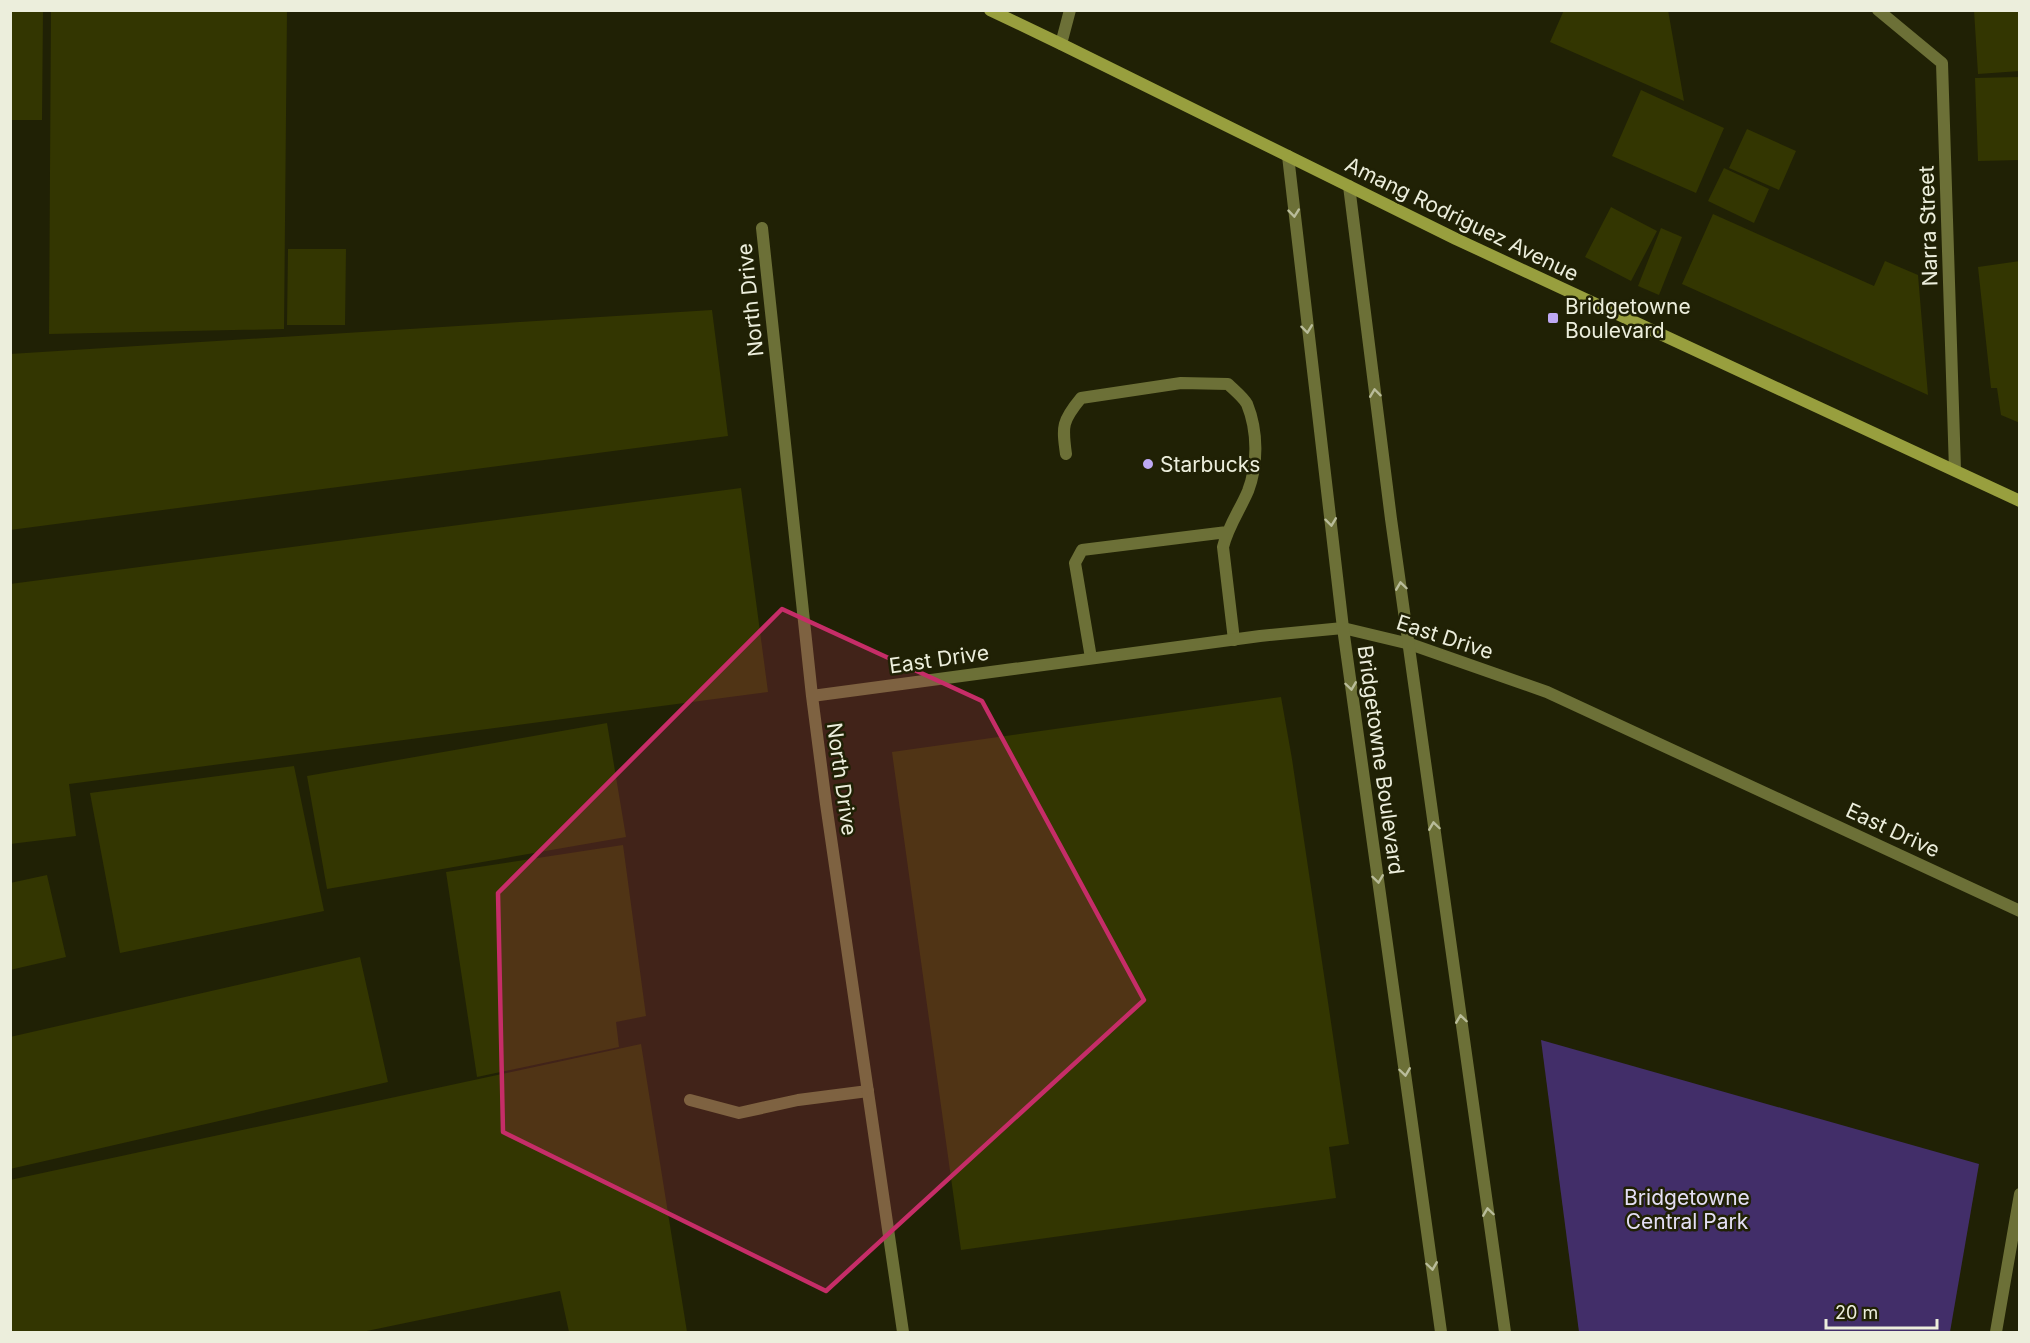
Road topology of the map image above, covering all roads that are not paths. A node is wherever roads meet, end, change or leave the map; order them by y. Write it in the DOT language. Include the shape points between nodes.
graph roads {
  1 [pos="990,10"];
  2 [pos="1070,10"];
  3 [pos="1878,10"];
  4 [pos="1061,44"];
  5 [pos="1288,156"];
  6 [pos="1348,186"];
  7 [pos="762,228"];
  8 [pos="1066,454"];
  9 [pos="1954,470"];
  10 [pos="2019,501"];
  11 [pos="1227,532"];
  12 [pos="1343,628"];
  13 [pos="1234,640"];
  14 [pos="1410,644"];
  15 [pos="1090,658"];
  16 [pos="812,696"];
  17 [pos="2019,911"];
  18 [pos="868,1091"];
  19 [pos="690,1100"];
  20 [pos="2019,1194"];
  21 [pos="903,1332"];
  22 [pos="1441,1332"];
  23 [pos="1504,1332"];
  24 [pos="1996,1332"];
  1 -- 4 [label="main road, Amang Rodriguez Avenue"];
  2 -- 4 [label="street"];
  3 -- 9 [label="street, Narra Street" via="1942,63"];
  4 -- 5 [label="main road, Amang Rodriguez Avenue"];
  5 -- 6 [label="main road, Amang Rodriguez Avenue"];
  5 -- 12 [label="street, Bridgetowne Boulevard, one-way"];
  6 -- 9 [label="main road, Amang Rodriguez Avenue"];
  14 -- 6 [label="street, Bridgetowne Boulevard, one-way"];
  7 -- 16 [label="street, North Drive"];
  8 -- 11 [label="street" via="1063,431 1067,414 1081,398 1181,383 1228,384 1246,402 1254,433 1256,467"];
  9 -- 10 [label="main road, Amang Rodriguez Avenue"];
  11 -- 13 [label="street" via="1223,547"];
  11 -- 15 [label="street" via="1082,550 1075,563"];
  12 -- 13 [label="street, East Drive"];
  12 -- 14 [label="street, East Drive"];
  12 -- 22 [label="street, Bridgetowne Boulevard, one-way"];
  13 -- 15 [label="street, East Drive"];
  14 -- 17 [label="street, East Drive" via="1547,692"];
  23 -- 14 [label="street, Bridgetowne Boulevard, one-way"];
  15 -- 16 [label="street, East Drive"];
  16 -- 18 [label="street, North Drive"];
  18 -- 19 [label="street" via="739,1113"];
  18 -- 21 [label="street, North Drive"];
  20 -- 24 [label="street"];
}
